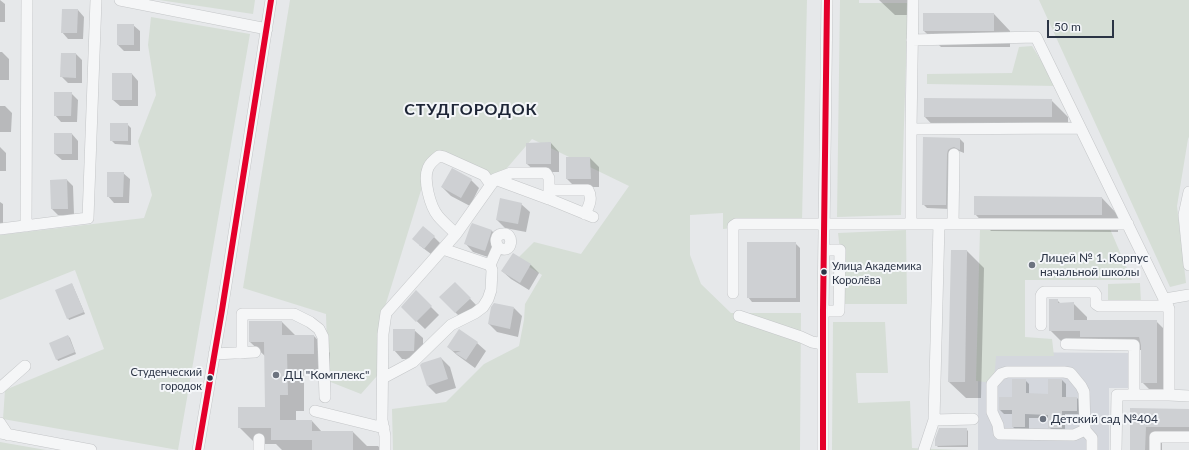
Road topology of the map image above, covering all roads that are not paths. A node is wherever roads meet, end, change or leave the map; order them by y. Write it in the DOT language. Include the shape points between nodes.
graph roads {
  1 [pos="28,0"];
  2 [pos="96,0"];
  3 [pos="120,0"];
  4 [pos="271,0"];
  5 [pos="827,0"];
  6 [pos="913,0"];
  7 [pos="267,29"];
  8 [pos="912,40"];
  9 [pos="1080,128"];
  10 [pos="911,129"];
  11 [pos="954,154"];
  12 [pos="493,182"];
  13 [pos="1189,192"];
  14 [pos="549,194"];
  15 [pos="824,224"];
  16 [pos="911,224"];
  17 [pos="939,224"];
  18 [pos="953,224"];
  19 [pos="1128,224"];
  20 [pos="26,226"];
  21 [pos="0,229"];
  22 [pos="456,234"];
  23 [pos="498,247"];
  24 [pos="443,248"];
  25 [pos="831,250"];
  26 [pos="490,265"];
  27 [pos="1189,265"];
  28 [pos="733,293"];
  29 [pos="1189,294"];
  30 [pos="1166,302"];
  31 [pos="823,311"];
  32 [pos="739,316"];
  33 [pos="1041,325"];
  34 [pos="823,344"];
  35 [pos="1066,344"];
  36 [pos="255,352"];
  37 [pos="242,353"];
  38 [pos="214,354"];
  39 [pos="25,366"];
  40 [pos="383,378"];
  41 [pos="0,388"];
  42 [pos="1134,395"];
  43 [pos="1169,395"];
  44 [pos="1189,396"];
  45 [pos="324,397"];
  46 [pos="316,411"];
  47 [pos="934,420"];
  48 [pos="973,420"];
  49 [pos="0,423"];
  50 [pos="384,428"];
  51 [pos="1085,430"];
  52 [pos="4,434"];
  53 [pos="1189,437"];
  54 [pos="92,450"];
  55 [pos="198,450"];
  56 [pos="384,450"];
  57 [pos="823,450"];
  58 [pos="924,450"];
  59 [pos="1092,450"];
  60 [pos="1116,450"];
  61 [pos="1155,450"];
  1 -- 20 [label="street"];
  2 -- 20 [label="street" via="88,218"];
  3 -- 7 [label="street"];
  4 -- 7 [label="street"];
  5 -- 15 [label="street"];
  6 -- 8 [label="street"];
  7 -- 38 [label="street"];
  8 -- 9 [label="street" via="1036,37"];
  8 -- 10 [label="street"];
  9 -- 10 [label="street"];
  9 -- 19 [label="street"];
  10 -- 16 [label="street"];
  11 -- 18 [label="street"];
  12 -- 14 [label="street"];
  12 -- 14 [label="street" via="511,174 546,173"];
  12 -- 22 [label="street"];
  12 -- 22 [label="street" via="484,175 444,157 438,156 430,164 427,174 428,194 437,214"];
  13 -- 27 [label="street" via="1184,215"];
  14 -- 14 [label="street" via="589,215 588,190"];
  15 -- 16 [label="street"];
  15 -- 28 [label="street" via="733,226"];
  15 -- 31 [label="street"];
  16 -- 17 [label="street"];
  17 -- 18 [label="street"];
  17 -- 47 [label="street"];
  18 -- 19 [label="street"];
  19 -- 30 [label="street"];
  20 -- 21 [label="street"];
  22 -- 24 [label="street"];
  23 -- 26 [label="street"];
  24 -- 26 [label="street"];
  24 -- 40 [label="street" via="386,313 383,334"];
  25 -- 31 [label="street" via="840,250 839,311"];
  26 -- 40 [label="street" via="491,290 483,307 451,325 414,362"];
  29 -- 30 [label="street"];
  30 -- 33 [label="street" via="1099,306 1096,304 1094,292 1044,292 1041,296"];
  30 -- 43 [label="street" via="1169,309"];
  31 -- 34 [label="street"];
  32 -- 34 [label="street"];
  34 -- 57 [label="street"];
  35 -- 42 [label="street" via="1134,345"];
  36 -- 37 [label="street"];
  37 -- 38 [label="street"];
  37 -- 45 [label="street" via="242,314 294,314 310,322 319,329 323,337"];
  38 -- 55 [label="street"];
  39 -- 41 [label="street"];
  40 -- 50 [label="street"];
  42 -- 43 [label="street"];
  42 -- 60 [label="street" via="1117,395"];
  43 -- 44 [label="street"];
  46 -- 50 [label="street"];
  47 -- 48 [label="street"];
  47 -- 58 [label="street"];
  49 -- 52 [label="street"];
  50 -- 56 [label="street"];
  51 -- 51 [label="street" via="1084,392 1070,373 1007,372 1001,374 992,384 992,412 1000,434 1074,435"];
  51 -- 59 [label="street" via="1092,438"];
  52 -- 54 [label="street"];
  53 -- 61 [label="street" via="1155,437"];
}
